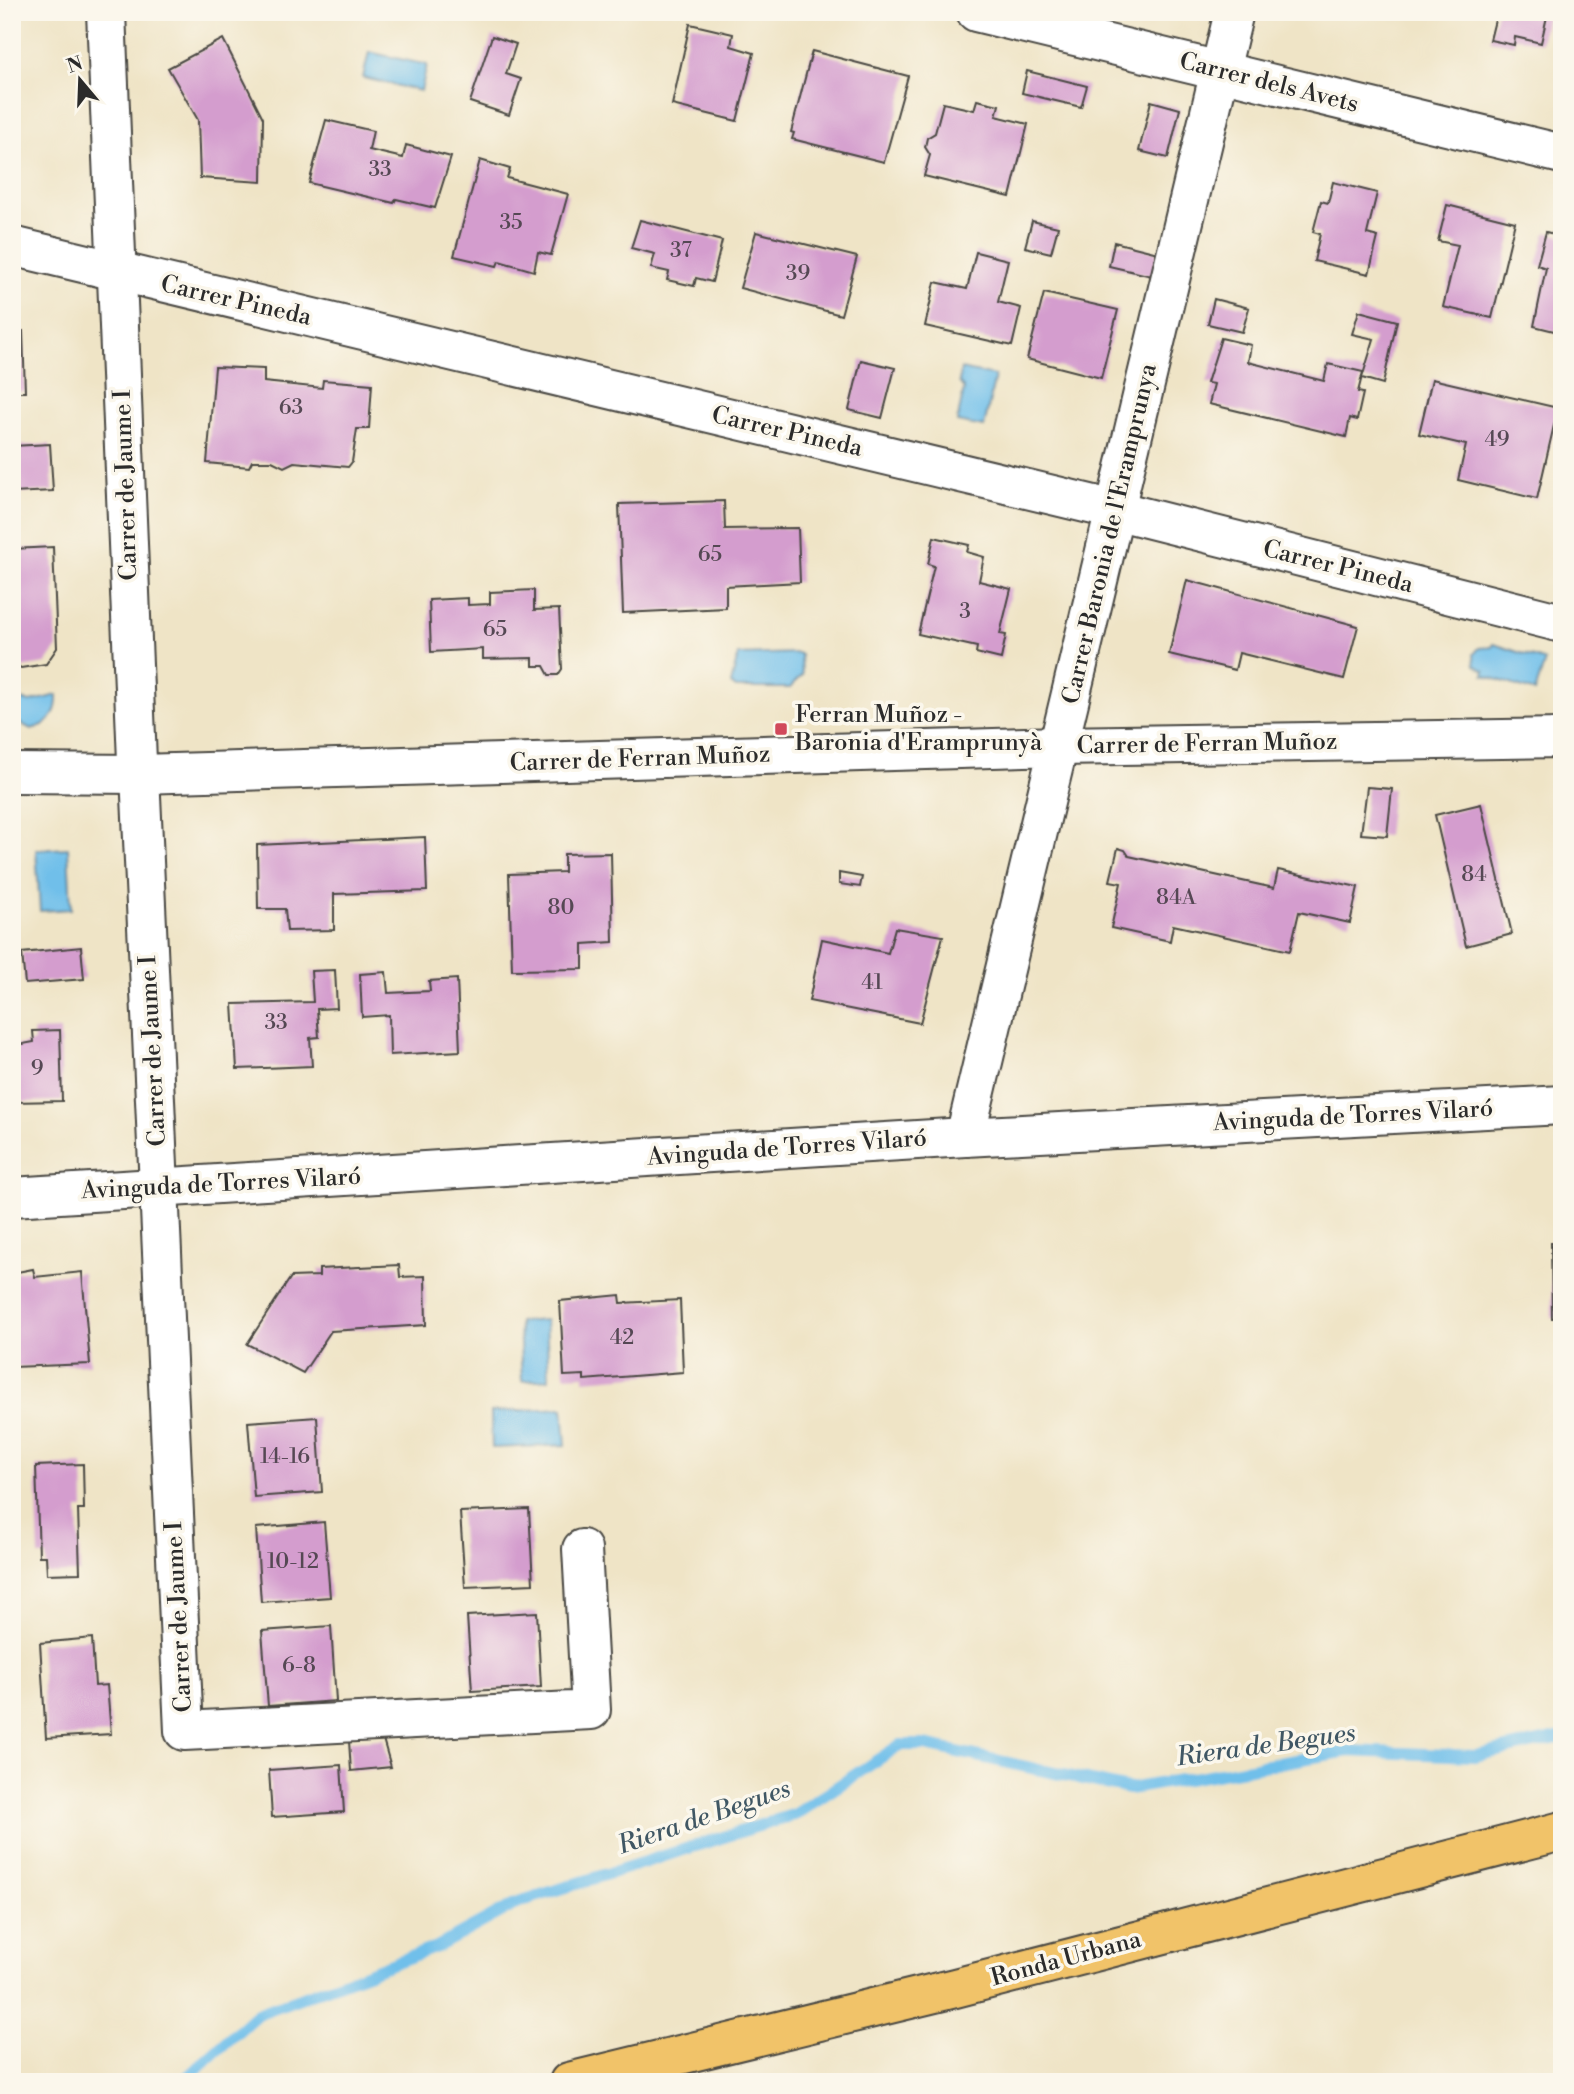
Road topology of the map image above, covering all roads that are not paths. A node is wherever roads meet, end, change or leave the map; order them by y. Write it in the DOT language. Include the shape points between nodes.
graph roads {
  1 [pos="106,12"];
  2 [pos="976,12"];
  3 [pos="1234,12"];
  4 [pos="1220,71"];
  5 [pos="1562,154"];
  6 [pos="12,246"];
  7 [pos="118,274"];
  8 [pos="1115,510"];
  9 [pos="1562,623"];
  10 [pos="1562,738"];
  11 [pos="1059,746"];
  12 [pos="12,773"];
  13 [pos="140,774"];
  14 [pos="1562,1105"];
  15 [pos="965,1137"];
  16 [pos="159,1189"];
  17 [pos="12,1196"];
  18 [pos="582,1549"];
  19 [pos="1562,1831"];
  20 [pos="569,2082"];
  1 -- 7 [label="street, Carrer de Jaume I"];
  2 -- 4 [label="street, Carrer dels Avets"];
  3 -- 4 [label="street, Carrer Baronia de l'Eramprunya"];
  4 -- 5 [label="street, Carrer dels Avets"];
  4 -- 8 [label="street, Carrer Baronia de l'Eramprunya"];
  6 -- 7 [label="street, Carrer Pineda"];
  7 -- 8 [label="street, Carrer Pineda"];
  7 -- 13 [label="street, Carrer de Jaume I"];
  8 -- 9 [label="street, Carrer Pineda"];
  8 -- 11 [label="street, Carrer Baronia de l'Eramprunya"];
  10 -- 11 [label="street, Carrer de Ferran Muñoz"];
  11 -- 13 [label="street, Carrer de Ferran Muñoz"];
  11 -- 15 [label="street, Carrer Baronia de l'Eramprunya"];
  12 -- 13 [label="street, Carrer de Ferran Muñoz"];
  13 -- 16 [label="street, Carrer de Jaume I"];
  14 -- 15 [label="street, Avinguda de Torres Vilaró"];
  15 -- 16 [label="street, Avinguda de Torres Vilaró"];
  16 -- 17 [label="street, Avinguda de Torres Vilaró"];
  16 -- 18 [label="street, Carrer de Jaume I" via="184,1731 591,1710"];
  19 -- 20 [label="main road, Ronda Urbana"];
}
